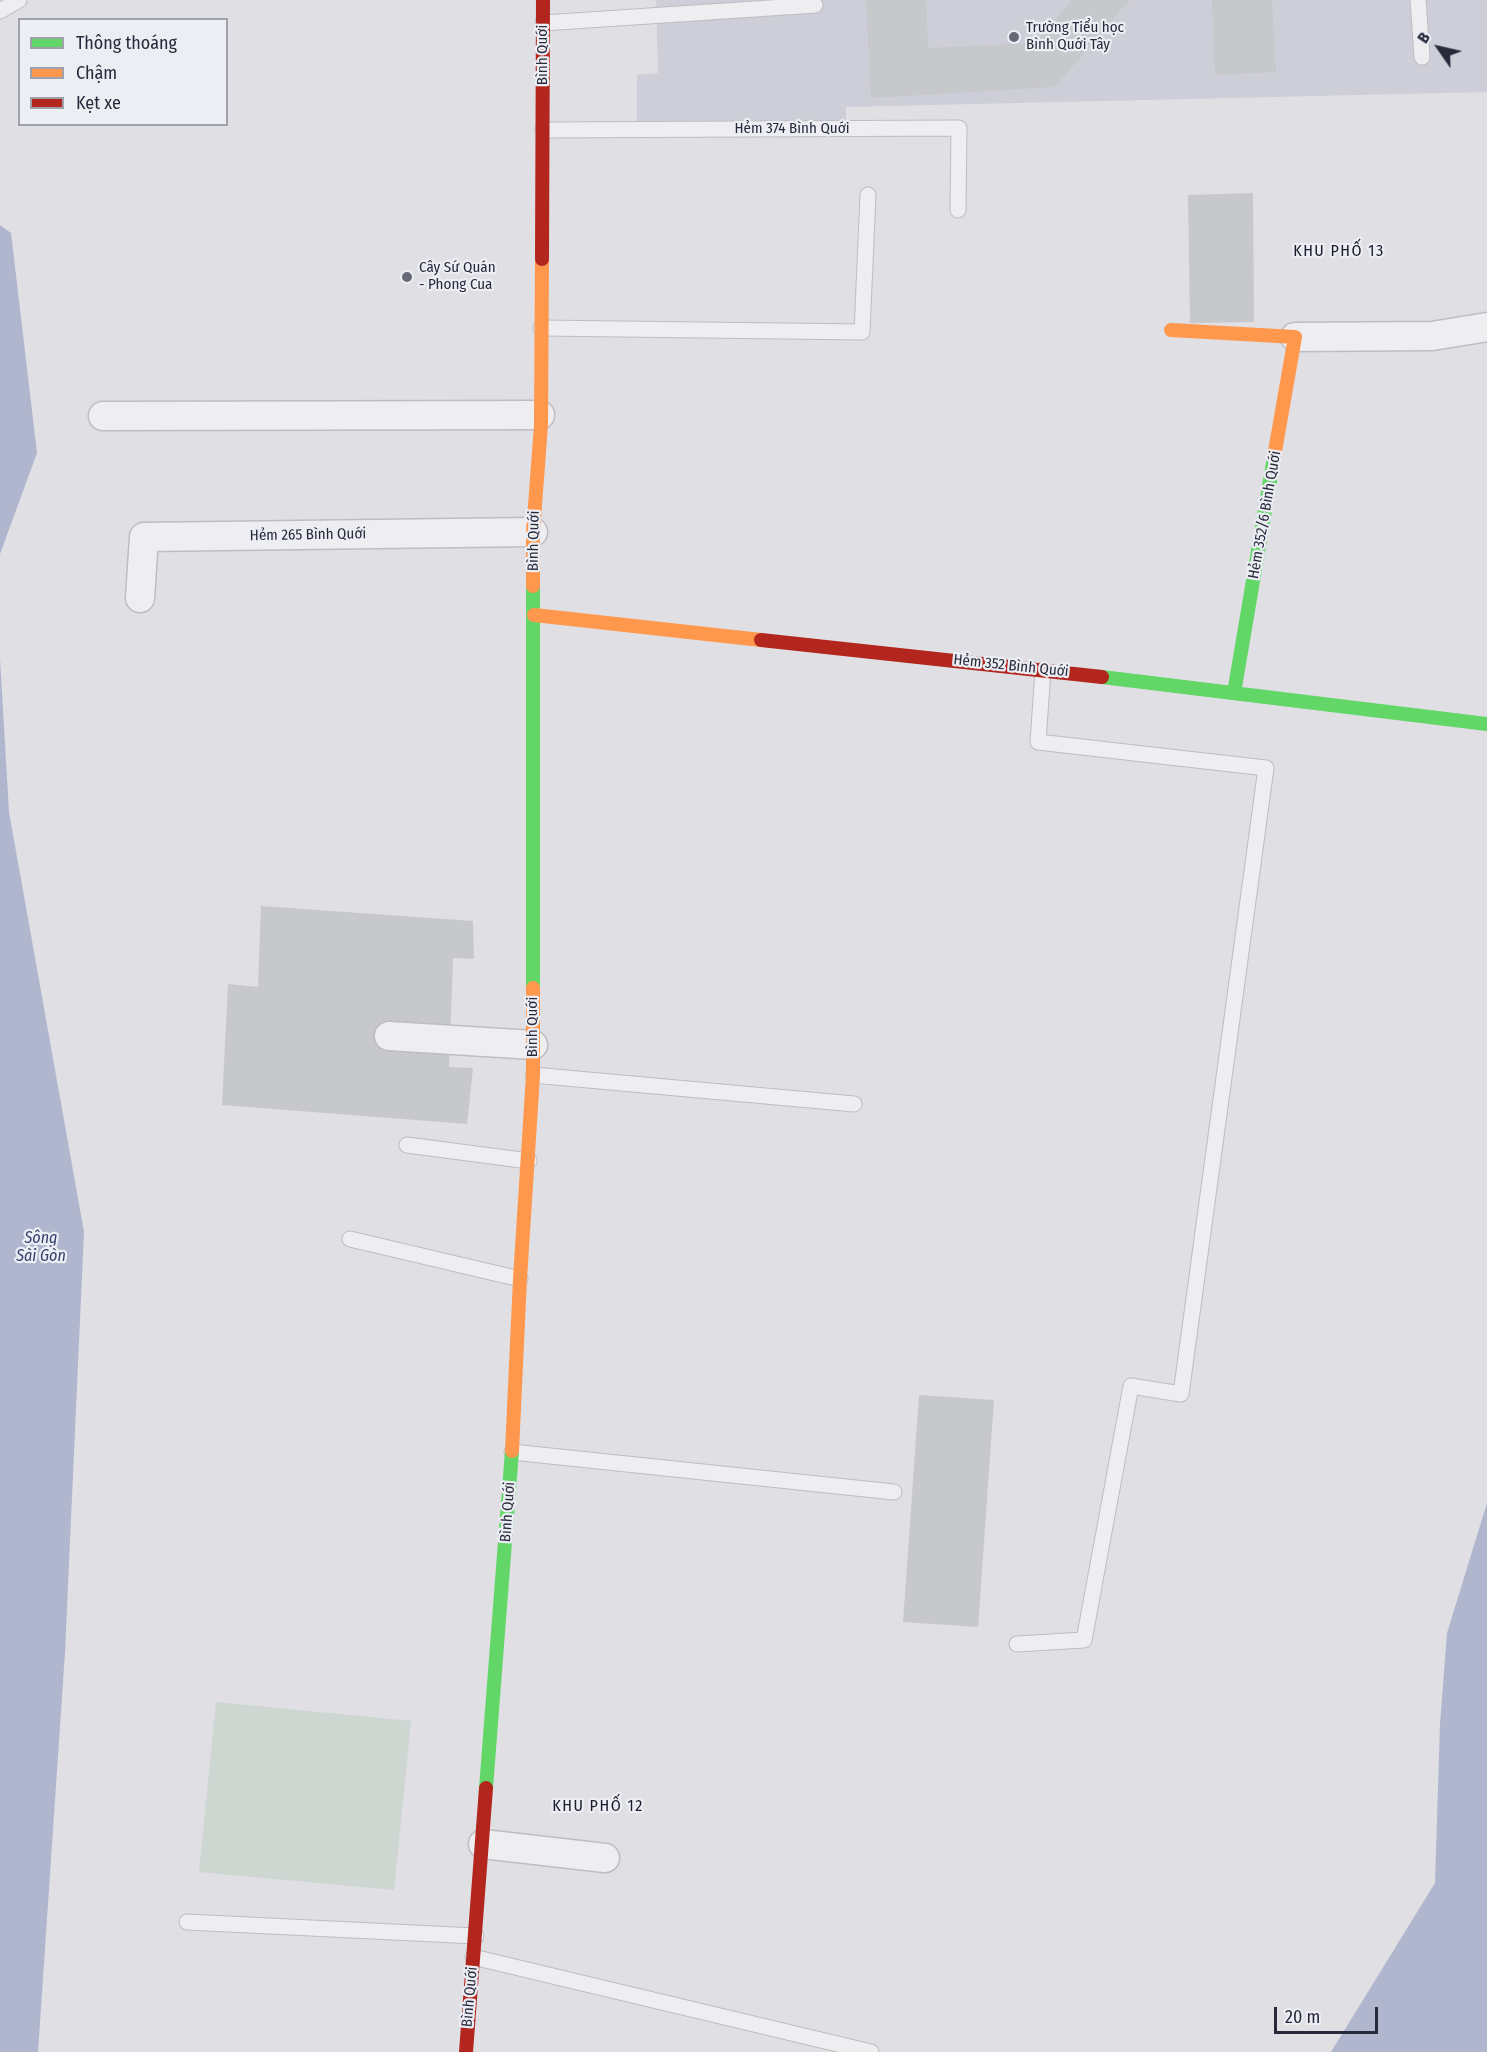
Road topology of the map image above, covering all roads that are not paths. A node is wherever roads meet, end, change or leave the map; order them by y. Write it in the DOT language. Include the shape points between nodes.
graph roads {
  1 [pos="19,0"];
  2 [pos="543,0"];
  3 [pos="1418,0"];
  4 [pos="815,5"];
  5 [pos="0,11"];
  6 [pos="543,23"];
  7 [pos="1422,57"];
  8 [pos="543,130"];
  9 [pos="868,195"];
  10 [pos="958,210"];
  11 [pos="1487,327"];
  12 [pos="541,328"];
  13 [pos="1171,330"];
  14 [pos="1295,337"];
  15 [pos="540,414"];
  16 [pos="103,416"];
  17 [pos="533,532"];
  18 [pos="140,598"];
  19 [pos="534,615"];
  20 [pos="1043,670"];
  21 [pos="1234,693"];
  22 [pos="1487,724"];
  23 [pos="389,1036"];
  24 [pos="533,1045"];
  25 [pos="533,1075"];
  26 [pos="854,1104"];
  27 [pos="407,1145"];
  28 [pos="529,1161"];
  29 [pos="350,1239"];
  30 [pos="520,1279"];
  31 [pos="512,1452"];
  32 [pos="894,1492"];
  33 [pos="1017,1644"];
  34 [pos="483,1844"];
  35 [pos="605,1858"];
  36 [pos="187,1922"];
  37 [pos="476,1935"];
  38 [pos="473,1957"];
  39 [pos="466,2052"];
  40 [pos="871,2052"];
  1 -- 5 [label="lane"];
  2 -- 6 [label="main road, Bình Quới"];
  3 -- 7 [label="lane"];
  4 -- 6 [label="lane"];
  6 -- 8 [label="main road, Bình Quới"];
  8 -- 10 [label="lane, Hẻm 374 Bình Quới" via="958,128"];
  8 -- 12 [label="main road, Bình Quới"];
  9 -- 12 [label="lane" via="862,332"];
  11 -- 14 [label="street" via="1432,336"];
  12 -- 15 [label="main road, Bình Quới"];
  13 -- 14 [label="main road"];
  14 -- 21 [label="main road, Hẻm 352/6 Bình Quới"];
  15 -- 16 [label="street"];
  15 -- 17 [label="main road, Bình Quới"];
  17 -- 18 [label="street, Hẻm 265 Bình Quới" via="144,537"];
  17 -- 19 [label="main road, Bình Quới"];
  19 -- 20 [label="main road, Hẻm 352 Bình Quới"];
  19 -- 24 [label="main road, Bình Quới"];
  20 -- 21 [label="main road, Hẻm 352 Bình Quới"];
  20 -- 33 [label="lane" via="1038,742 1266,768 1180,1394 1131,1386 1084,1640"];
  21 -- 22 [label="main road, Hẻm 352 Bình Quới"];
  23 -- 24 [label="street"];
  24 -- 25 [label="main road, Bình Quới"];
  25 -- 26 [label="lane"];
  25 -- 28 [label="main road, Bình Quới"];
  27 -- 28 [label="lane"];
  28 -- 30 [label="main road, Bình Quới"];
  29 -- 30 [label="lane"];
  30 -- 31 [label="main road, Bình Quới"];
  31 -- 32 [label="lane"];
  31 -- 34 [label="main road, Bình Quới"];
  34 -- 35 [label="street"];
  34 -- 37 [label="main road, Bình Quới"];
  36 -- 37 [label="lane"];
  37 -- 38 [label="main road, Bình Quới"];
  38 -- 39 [label="main road, Bình Quới"];
  38 -- 40 [label="lane"];
}
